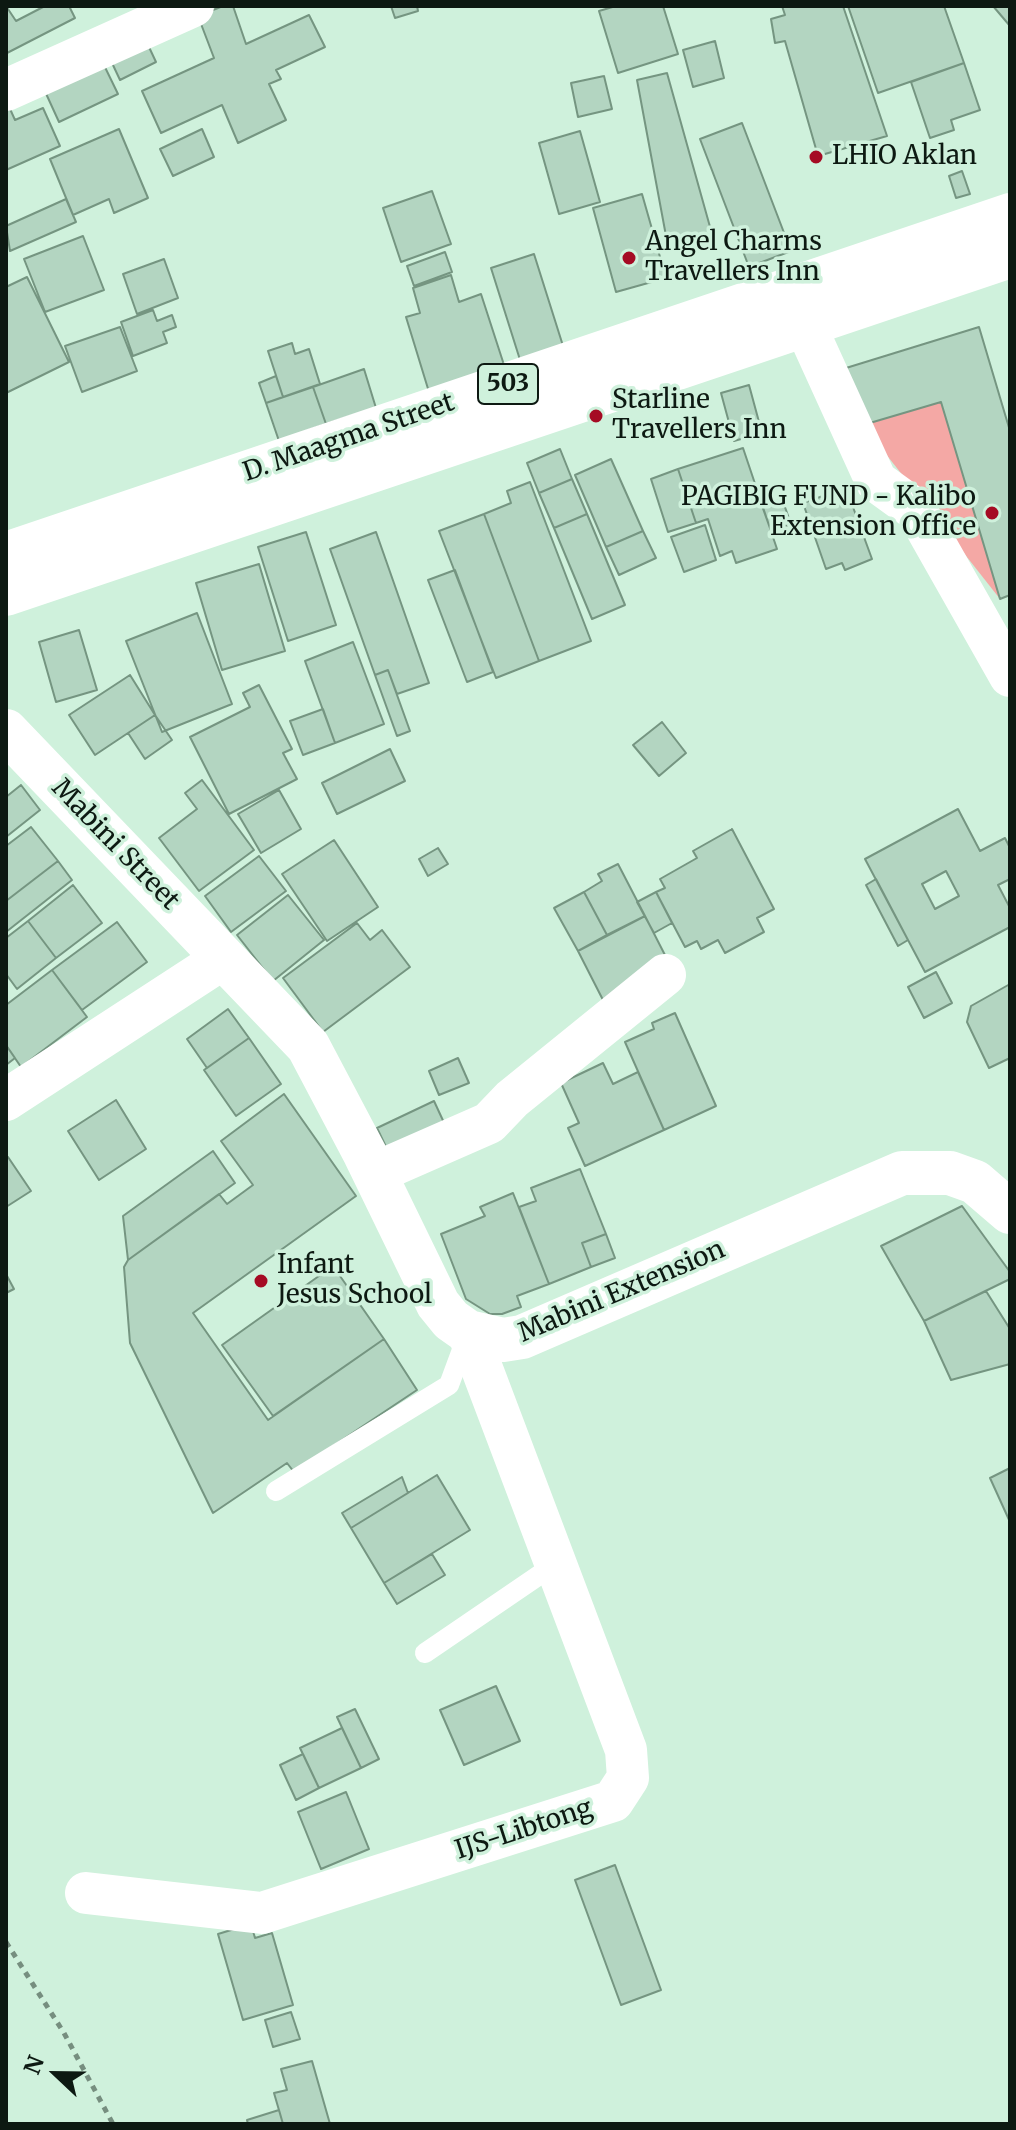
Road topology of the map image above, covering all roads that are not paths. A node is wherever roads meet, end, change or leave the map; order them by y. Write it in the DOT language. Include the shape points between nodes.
graph roads {
  1 [pos="193,6"];
  2 [pos="6,90"];
  3 [pos="1010,215"];
  4 [pos="1010,256"];
  5 [pos="805,325"];
  6 [pos="6,554"];
  7 [pos="6,594"];
  8 [pos="1010,676"];
  9 [pos="6,731"];
  10 [pos="224,958"];
  11 [pos="665,975"];
  12 [pos="6,1100"];
  13 [pos="375,1173"];
  14 [pos="1010,1212"];
  15 [pos="468,1332"];
  16 [pos="276,1491"];
  17 [pos="554,1565"];
  18 [pos="425,1653"];
  19 [pos="86,1893"];
  1 -- 2 [label="street"];
  3 -- 6 [label="main road, D. Maagma Street / 503"];
  4 -- 5 [label="main road, D. Maagma Street / 503"];
  5 -- 7 [label="main road, D. Maagma Street / 503"];
  5 -- 8 [label="street" via="876,481 916,510"];
  9 -- 10 [label="main road, Mabini Street"];
  10 -- 12 [label="street"];
  10 -- 13 [label="main road" via="308,1046"];
  11 -- 13 [label="street" via="489,1123"];
  13 -- 15 [label="main road" via="438,1304"];
  14 -- 15 [label="main road, Mabini Extension" via="975,1182 950,1173 902,1173 522,1337 503,1340"];
  15 -- 16 [label="lane" via="449,1385"];
  15 -- 17 [label="street, IJS-Libtong"];
  17 -- 18 [label="lane"];
  17 -- 19 [label="street, IJS-Libtong" via="626,1750 628,1778 613,1801 262,1913"];
}
